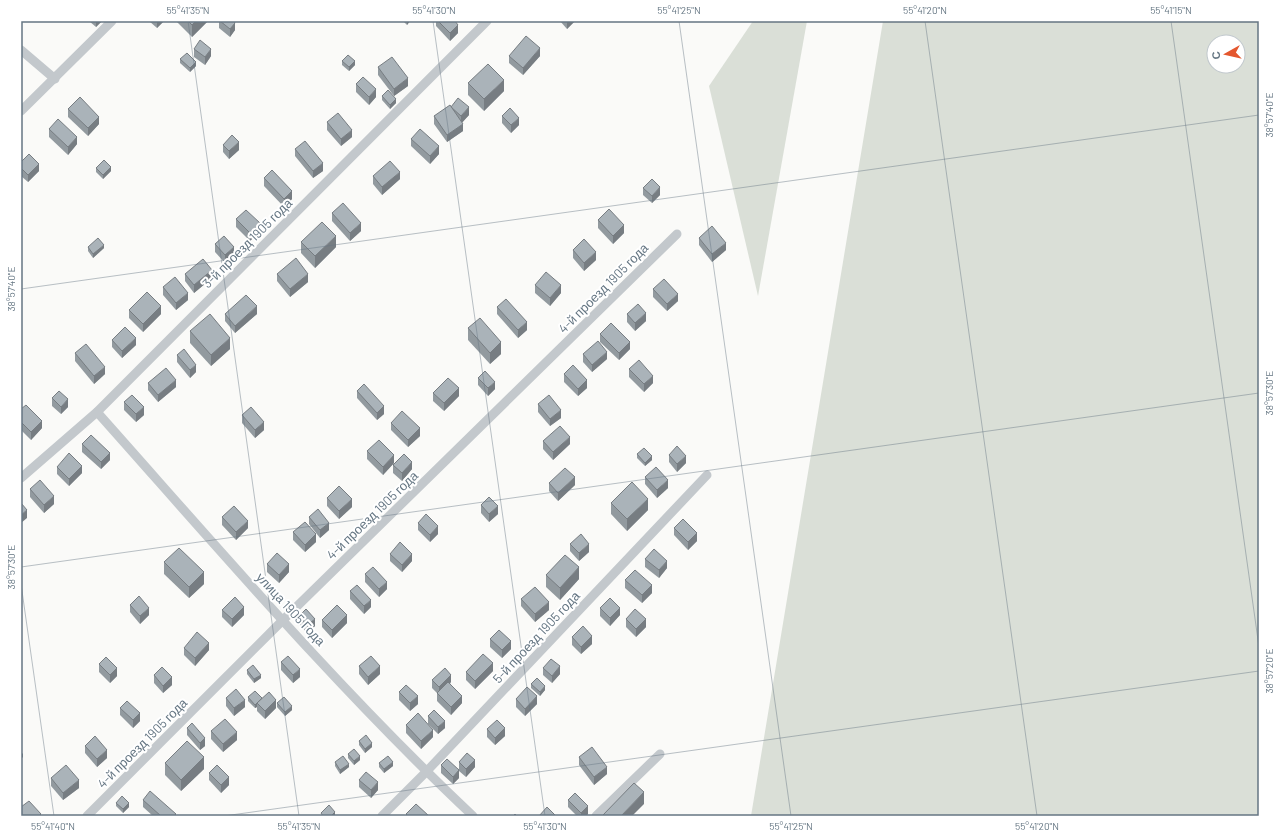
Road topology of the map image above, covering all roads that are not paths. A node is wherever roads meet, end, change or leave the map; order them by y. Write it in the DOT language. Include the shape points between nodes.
graph roads {
  1 [pos="112,21"];
  2 [pos="487,21"];
  3 [pos="21,50"];
  4 [pos="55,79"];
  5 [pos="21,111"];
  6 [pos="677,234"];
  7 [pos="97,412"];
  8 [pos="707,475"];
  9 [pos="21,478"];
  10 [pos="283,620"];
  11 [pos="660,754"];
  12 [pos="426,772"];
  13 [pos="87,816"];
  14 [pos="382,816"];
  15 [pos="473,816"];
  16 [pos="596,816"];
  1 -- 4 [label="street"];
  2 -- 7 [label="street, 3-й проезд 1905 года"];
  3 -- 4 [label="street"];
  4 -- 5 [label="street"];
  6 -- 10 [label="street, 4-й проезд 1905 года"];
  7 -- 9 [label="street, 3-й проезд 1905 года"];
  7 -- 10 [label="street, улица 1905 Года"];
  8 -- 12 [label="street, 5-й проезд 1905 года"];
  10 -- 12 [label="street, улица 1905 Года"];
  10 -- 13 [label="street, 4-й проезд 1905 года"];
  11 -- 16 [label="street"];
  12 -- 14 [label="street, 5-й проезд 1905 года"];
  12 -- 15 [label="street, улица 1905 Года"];
}
